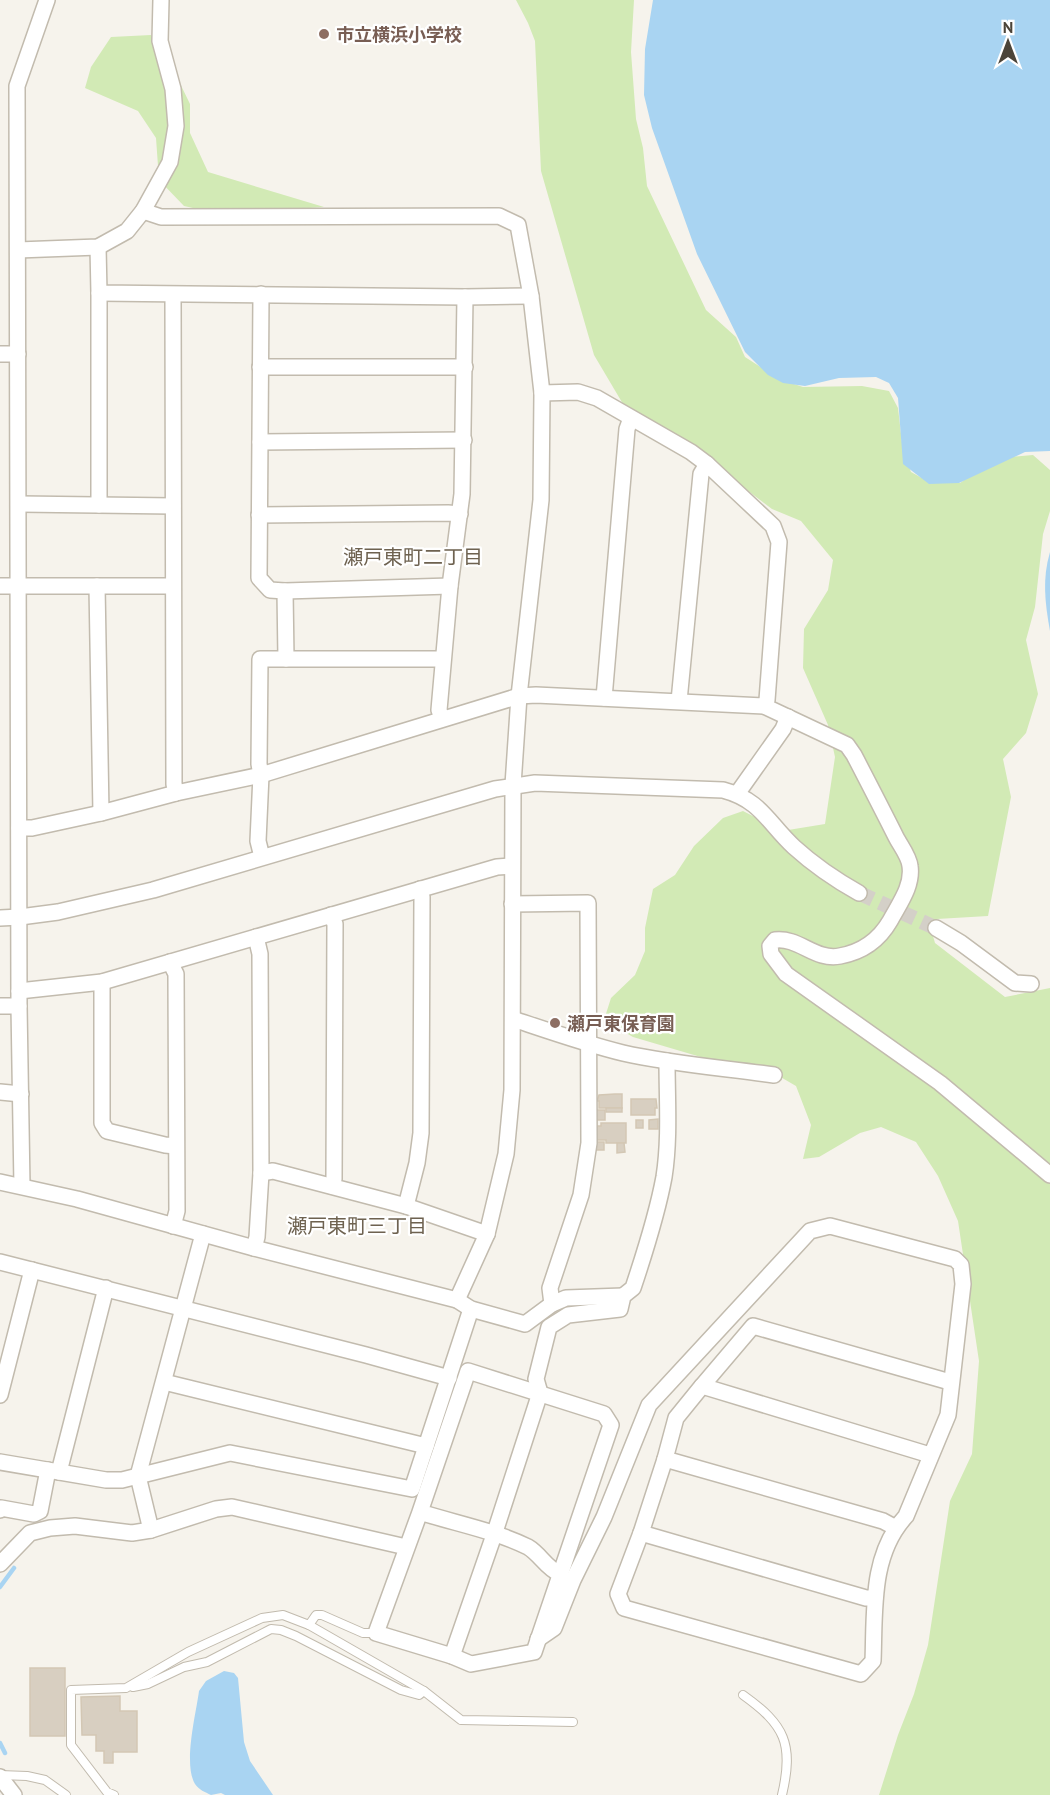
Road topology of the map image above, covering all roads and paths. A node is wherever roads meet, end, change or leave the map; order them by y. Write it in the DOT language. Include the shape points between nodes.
graph roads {
  1 [pos="48,0"];
  2 [pos="161,0"];
  3 [pos="143,211"];
  4 [pos="98,248"];
  5 [pos="18,250"];
  6 [pos="99,294"];
  7 [pos="261,294"];
  8 [pos="173,295"];
  9 [pos="531,296"];
  10 [pos="465,297"];
  11 [pos="0,354"];
  12 [pos="18,354"];
  13 [pos="260,367"];
  14 [pos="465,367"];
  15 [pos="542,393"];
  16 [pos="631,418"];
  17 [pos="464,440"];
  18 [pos="260,442"];
  19 [pos="707,464"];
  20 [pos="20,504"];
  21 [pos="99,505"];
  22 [pos="173,506"];
  23 [pos="460,514"];
  24 [pos="259,515"];
  25 [pos="0,586"];
  26 [pos="20,586"];
  27 [pos="97,586"];
  28 [pos="173,586"];
  29 [pos="450,586"];
  30 [pos="285,591"];
  31 [pos="286,659"];
  32 [pos="443,659"];
  33 [pos="519,696"];
  34 [pos="604,698"];
  35 [pos="679,702"];
  36 [pos="764,706"];
  37 [pos="788,717"];
  38 [pos="442,719"];
  39 [pos="261,775"];
  40 [pos="513,785"];
  41 [pos="176,793"];
  42 [pos="737,794"];
  43 [pos="101,813"];
  44 [pos="19,828"];
  45 [pos="262,856"];
  46 [pos="512,866"];
  47 [pos="420,889"];
  48 [pos="859,893"];
  49 [pos="512,904"];
  50 [pos="331,915"];
  51 [pos="20,917"];
  52 [pos="0,918"];
  53 [pos="936,927"];
  54 [pos="256,938"];
  55 [pos="170,962"];
  56 [pos="102,982"];
  57 [pos="1031,984"];
  58 [pos="19,999"];
  59 [pos="0,1006"];
  60 [pos="513,1019"];
  61 [pos="588,1044"];
  62 [pos="667,1061"];
  63 [pos="774,1075"];
  64 [pos="0,1092"];
  65 [pos="21,1094"];
  66 [pos="176,1146"];
  67 [pos="261,1173"];
  68 [pos="1050,1175"];
  69 [pos="0,1182"];
  70 [pos="22,1186"];
  71 [pos="332,1186"];
  72 [pos="406,1206"];
  73 [pos="173,1226"];
  74 [pos="203,1234"];
  75 [pos="487,1234"];
  76 [pos="254,1248"];
  77 [pos="0,1262"];
  78 [pos="32,1270"];
  79 [pos="106,1288"];
  80 [pos="623,1296"];
  81 [pos="457,1300"];
  82 [pos="552,1304"];
  83 [pos="183,1308"];
  84 [pos="471,1309"];
  85 [pos="449,1378"];
  86 [pos="164,1382"];
  87 [pos="950,1382"];
  88 [pos="702,1386"];
  89 [pos="540,1393"];
  90 [pos="0,1395"];
  91 [pos="426,1446"];
  92 [pos="930,1455"];
  93 [pos="665,1459"];
  94 [pos="0,1462"];
  95 [pos="54,1471"];
  96 [pos="138,1476"];
  97 [pos="0,1510"];
  98 [pos="420,1512"];
  99 [pos="896,1528"];
  100 [pos="151,1530"];
  101 [pos="641,1533"];
  102 [pos="494,1535"];
  103 [pos="406,1547"];
  104 [pos="0,1564"];
  105 [pos="560,1574"];
  106 [pos="875,1598"];
  107 [pos="309,1625"];
  108 [pos="376,1632"];
  109 [pos="538,1639"];
  110 [pos="452,1656"];
  111 [pos="126,1688"];
  112 [pos="423,1691"];
  113 [pos="743,1695"];
  114 [pos="573,1722"];
  115 [pos="0,1776"];
  116 [pos="14,1795"];
  117 [pos="66,1795"];
  118 [pos="114,1795"];
  119 [pos="782,1795"];
  1 -- 5 [label="street" via="17,86"];
  2 -- 3 [label="street" via="160,40 173,89 176,126 170,162"];
  3 -- 4 [label="street" via="127,231"];
  3 -- 9 [label="street" via="160,218 499,216 518,225"];
  4 -- 5 [label="street"];
  4 -- 6 [label="street"];
  5 -- 12 [label="street"];
  6 -- 8 [label="street"];
  6 -- 21 [label="street"];
  7 -- 8 [label="street"];
  7 -- 10 [label="street"];
  7 -- 13 [label="street"];
  8 -- 22 [label="street"];
  9 -- 10 [label="street"];
  9 -- 15 [label="street"];
  10 -- 14 [label="street"];
  11 -- 12 [label="street"];
  12 -- 20 [label="street"];
  13 -- 14 [label="street"];
  13 -- 18 [label="street"];
  14 -- 17 [label="street"];
  15 -- 16 [label="street" via="578,392"];
  15 -- 33 [label="street" via="542,500"];
  16 -- 19 [label="street"];
  16 -- 34 [label="street"];
  17 -- 18 [label="street"];
  17 -- 23 [label="street"];
  18 -- 24 [label="street"];
  19 -- 35 [label="street" via="701,474"];
  19 -- 36 [label="street" via="773,526 779,542"];
  20 -- 21 [label="street"];
  20 -- 26 [label="street"];
  21 -- 22 [label="street"];
  22 -- 28 [label="street"];
  23 -- 24 [label="street"];
  23 -- 29 [label="street"];
  24 -- 30 [label="street" via="259,578 270,590"];
  25 -- 26 [label="street"];
  26 -- 27 [label="street"];
  26 -- 44 [label="street"];
  27 -- 28 [label="street"];
  27 -- 43 [label="street"];
  28 -- 41 [label="street"];
  29 -- 30 [label="street"];
  29 -- 32 [label="street"];
  30 -- 31 [label="street"];
  31 -- 32 [label="street"];
  31 -- 39 [label="street" via="260,659"];
  32 -- 38 [label="street" via="439,710"];
  33 -- 34 [label="street"];
  33 -- 38 [label="street"];
  33 -- 40 [label="street"];
  34 -- 35 [label="street"];
  35 -- 36 [label="street"];
  36 -- 37 [label="street"];
  37 -- 42 [label="street"];
  37 -- 68 [label="street" via="848,745 910,865 908,890 882,935 868,945 836,957 822,956 781,939 770,946 771,954 786,974 940,1083"];
  38 -- 39 [label="street"];
  39 -- 41 [label="street"];
  39 -- 45 [label="street" via="258,841"];
  40 -- 42 [label="street" via="723,790"];
  40 -- 45 [label="street"];
  40 -- 46 [label="street"];
  41 -- 43 [label="street"];
  42 -- 48 [label="street" via="758,807 825,874"];
  43 -- 44 [label="street"];
  44 -- 51 [label="street"];
  45 -- 51 [label="street" via="153,890"];
  46 -- 47 [label="street"];
  46 -- 49 [label="street"];
  47 -- 50 [label="street"];
  47 -- 72 [label="street" via="421,1133"];
  49 -- 60 [label="street"];
  49 -- 61 [label="street" via="588,903"];
  50 -- 54 [label="street"];
  50 -- 71 [label="street" via="335,924"];
  51 -- 52 [label="street"];
  51 -- 58 [label="street"];
  53 -- 57 [label="street" via="1015,984"];
  54 -- 55 [label="street"];
  54 -- 67 [label="street" via="260,954"];
  55 -- 56 [label="street"];
  55 -- 66 [label="street" via="176,974"];
  56 -- 58 [label="street"];
  56 -- 66 [label="street" via="102,1123 106,1131"];
  58 -- 59 [label="street"];
  58 -- 65 [label="street"];
  60 -- 61 [label="street"];
  60 -- 75 [label="street" via="506,1154"];
  61 -- 62 [label="street"];
  61 -- 82 [label="street" via="588,1143 581,1195 550,1288"];
  62 -- 63 [label="street"];
  62 -- 80 [label="street" via="664,1176 633,1288"];
  64 -- 65 [label="street"];
  65 -- 70 [label="street"];
  66 -- 73 [label="street" via="177,1211"];
  67 -- 71 [label="street" via="273,1171"];
  67 -- 76 [label="street"];
  69 -- 70 [label="street"];
  70 -- 73 [label="street"];
  71 -- 72 [label="street"];
  72 -- 75 [label="street"];
  73 -- 74 [label="street"];
  74 -- 76 [label="street"];
  74 -- 83 [label="street"];
  75 -- 81 [label="street"];
  76 -- 81 [label="street"];
  77 -- 78 [label="street"];
  78 -- 79 [label="street"];
  78 -- 90 [label="street"];
  79 -- 83 [label="street"];
  79 -- 95 [label="street"];
  80 -- 82 [label="street" via="566,1298"];
  80 -- 89 [label="street" via="620,1309 568,1315 549,1327 536,1379"];
  81 -- 84 [label="street"];
  82 -- 84 [label="street" via="525,1324"];
  83 -- 85 [label="street"];
  83 -- 86 [label="street"];
  84 -- 85 [label="street"];
  85 -- 91 [label="street"];
  86 -- 91 [label="street"];
  86 -- 96 [label="street"];
  87 -- 88 [label="street" via="753,1326"];
  87 -- 92 [label="street" via="948,1415"];
  87 -- 109 [label="street" via="963,1284 955,1259 830,1226 810,1231 649,1405 554,1628"];
  88 -- 92 [label="street"];
  88 -- 93 [label="street" via="676,1418"];
  89 -- 98 [label="street" via="468,1371"];
  89 -- 102 [label="street"];
  89 -- 105 [label="street" via="604,1413 611,1425"];
  91 -- 96 [label="street" via="412,1489 230,1454"];
  92 -- 99 [label="street" via="906,1516"];
  93 -- 99 [label="street"];
  93 -- 101 [label="street"];
  94 -- 95 [label="street"];
  95 -- 96 [label="street" via="106,1480"];
  95 -- 97 [label="street" via="40,1511 34,1514"];
  96 -- 100 [label="street"];
  98 -- 102 [label="street"];
  98 -- 103 [label="street"];
  99 -- 106 [label="street" via="880,1563"];
  100 -- 103 [label="street" via="216,1509 232,1508"];
  100 -- 104 [label="street" via="132,1533 75,1526 50,1528 30,1533"];
  101 -- 106 [label="street"];
  101 -- 106 [label="street" via="618,1594 624,1608 861,1674 873,1661"];
  102 -- 105 [label="street" via="530,1548 549,1569"];
  102 -- 110 [label="street"];
  103 -- 108 [label="street"];
  105 -- 109 [label="street"];
  107 -- 108 [label="lane" via="316,1615 322,1615 363,1634"];
  107 -- 111 [label="lane" via="283,1615 262,1618 188,1652"];
  107 -- 112 [label="lane"];
  108 -- 110 [label="street"];
  109 -- 110 [label="street" via="534,1652 471,1665"];
  111 -- 112 [label="lane" via="207,1662 271,1629 297,1636 401,1690 419,1695"];
  111 -- 118 [label="lane" via="71,1690 71,1745 106,1792"];
  112 -- 114 [label="lane" via="461,1720"];
  113 -- 119 [label="lane" via="764,1710 779,1728 788,1754"];
  115 -- 116 [label="street"];
  115 -- 117 [label="lane" via="45,1780"];
}
